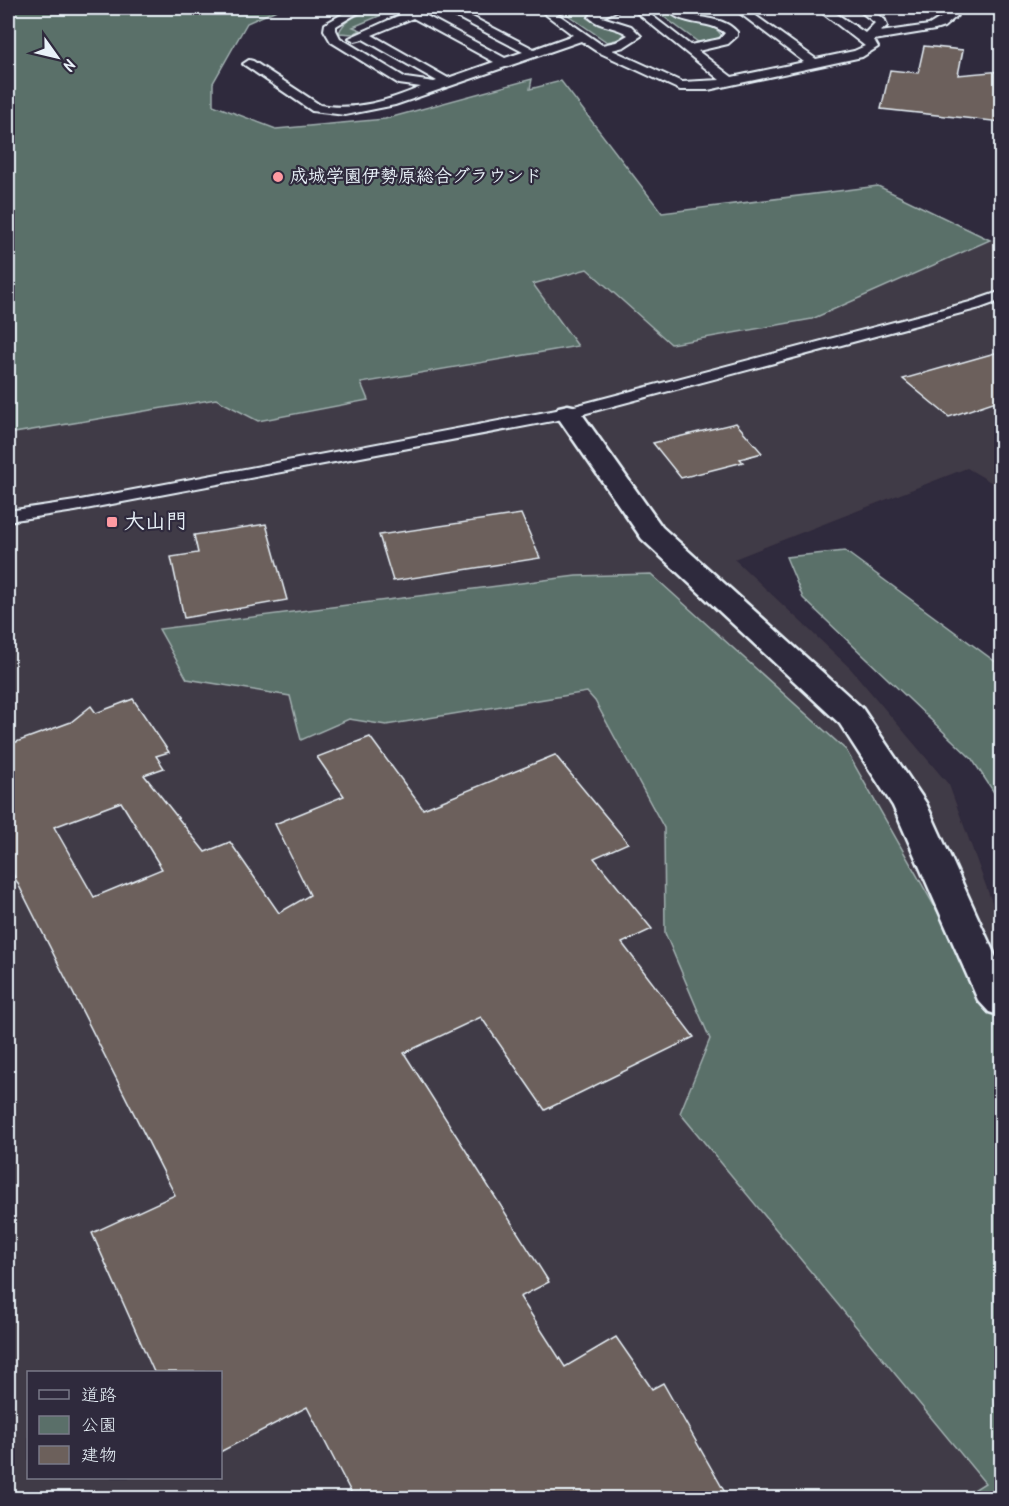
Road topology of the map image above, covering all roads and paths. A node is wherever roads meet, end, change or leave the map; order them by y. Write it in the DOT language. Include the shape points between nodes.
graph roads {
  1 [pos="360,8"];
  2 [pos="427,8"];
  3 [pos="447,8"];
  4 [pos="542,8"];
  5 [pos="615,8"];
  6 [pos="636,8"];
  7 [pos="672,8"];
  8 [pos="738,8"];
  9 [pos="821,8"];
  10 [pos="861,8"];
  11 [pos="950,8"];
  12 [pos="413,14"];
  13 [pos="363,35"];
  14 [pos="583,36"];
  15 [pos="865,38"];
  16 [pos="340,44"];
  17 [pos="600,49"];
  18 [pos="688,49"];
  19 [pos="534,53"];
  20 [pos="505,63"];
  21 [pos="813,63"];
  22 [pos="249,64"];
  23 [pos="729,81"];
  24 [pos="448,83"];
  25 [pos="435,86"];
  26 [pos="1002,295"];
  27 [pos="568,413"];
  28 [pos="8,516"];
  29 [pos="1002,1001"];
  1 -- 16 [label="lane" via="331,24 332,35"];
  2 -- 12 [label="lane"];
  3 -- 19 [label="lane"];
  4 -- 14 [label="lane"];
  5 -- 17 [label="lane" via="595,18 628,28 635,36 620,45"];
  6 -- 18 [label="lane"];
  7 -- 18 [label="lane" via="685,16 717,22 731,32 724,42"];
  8 -- 21 [label="lane"];
  9 -- 15 [label="lane"];
  10 -- 15 [label="lane" via="881,22"];
  11 -- 15 [label="lane" via="951,15 940,25"];
  12 -- 13 [label="lane"];
  12 -- 20 [label="lane"];
  13 -- 16 [label="lane"];
  13 -- 24 [label="lane"];
  14 -- 17 [label="lane"];
  14 -- 19 [label="lane"];
  15 -- 21 [label="lane" via="870,50"];
  16 -- 25 [label="lane" via="403,81"];
  17 -- 23 [label="lane" via="680,86"];
  18 -- 23 [label="lane"];
  19 -- 20 [label="lane"];
  20 -- 24 [label="lane"];
  21 -- 23 [label="lane"];
  22 -- 25 [label="lane" via="316,108 327,111 398,102"];
  24 -- 25 [label="lane"];
  26 -- 27 [label="lane"];
  27 -- 28 [label="lane"];
  27 -- 29 [label="street" via="652,532 851,716 909,803 991,988"];
}
